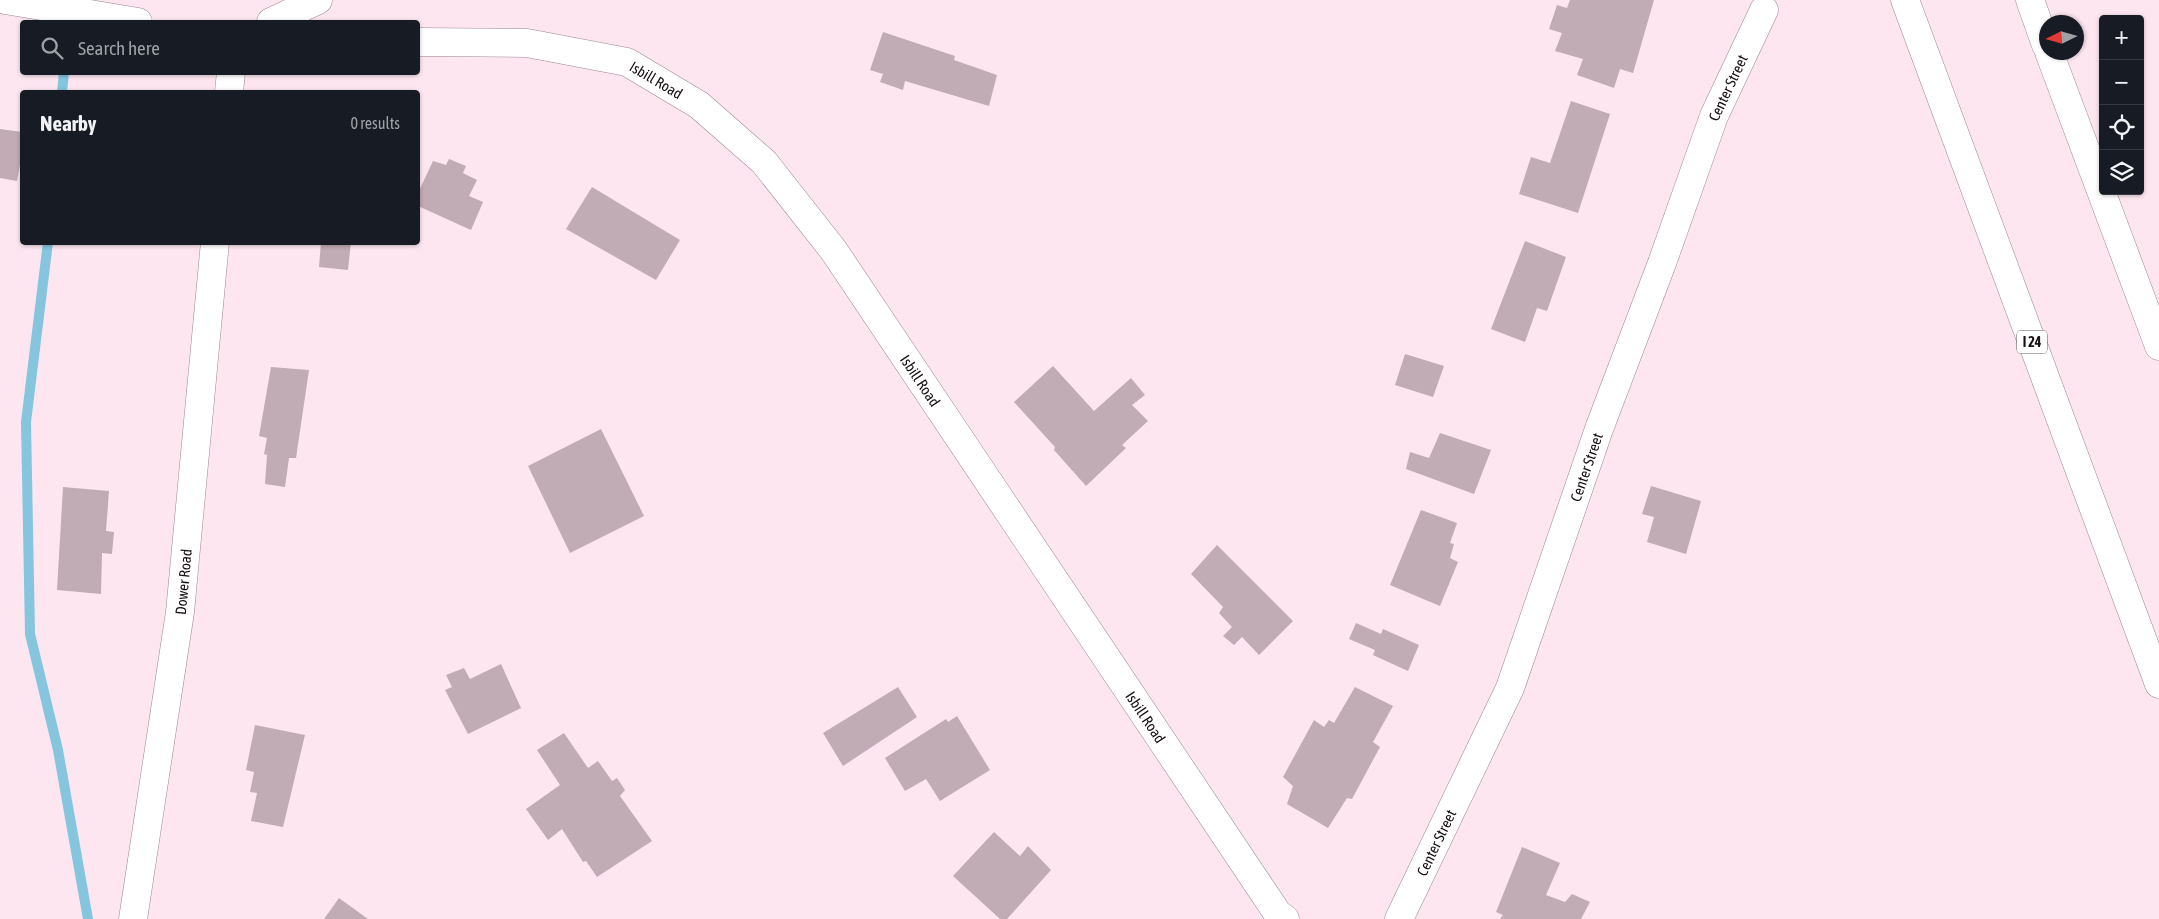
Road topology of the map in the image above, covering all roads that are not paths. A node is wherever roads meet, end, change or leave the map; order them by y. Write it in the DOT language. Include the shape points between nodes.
graph roads {
  1 [pos="5,0"];
  2 [pos="318,0"];
  3 [pos="1904,0"];
  4 [pos="2030,0"];
  5 [pos="1764,10"];
  6 [pos="126,20"];
  7 [pos="275,20"];
  8 [pos="2039,25"];
  9 [pos="420,42"];
  10 [pos="2053,60"];
  11 [pos="231,75"];
  12 [pos="229,90"];
  13 [pos="215,245"];
  14 [pos="2159,346"];
  15 [pos="2159,684"];
  16 [pos="133,919"];
  17 [pos="1285,919"];
  18 [pos="1399,919"];
  1 -- 6 [label="main road"];
  2 -- 7 [label="main road"];
  3 -- 15 [label="main road, I 24"];
  4 -- 8 [label="main road"];
  5 -- 18 [label="main road, Center Street" via="1714,116 1599,430 1510,688"];
  9 -- 17 [label="main road, Isbill Road" via="527,43 627,62 699,105 764,162 834,251 1278,914"];
  10 -- 14 [label="main road"];
  11 -- 12 [label="main road"];
  13 -- 16 [label="main road, Dower Road" via="180,612"];
}
